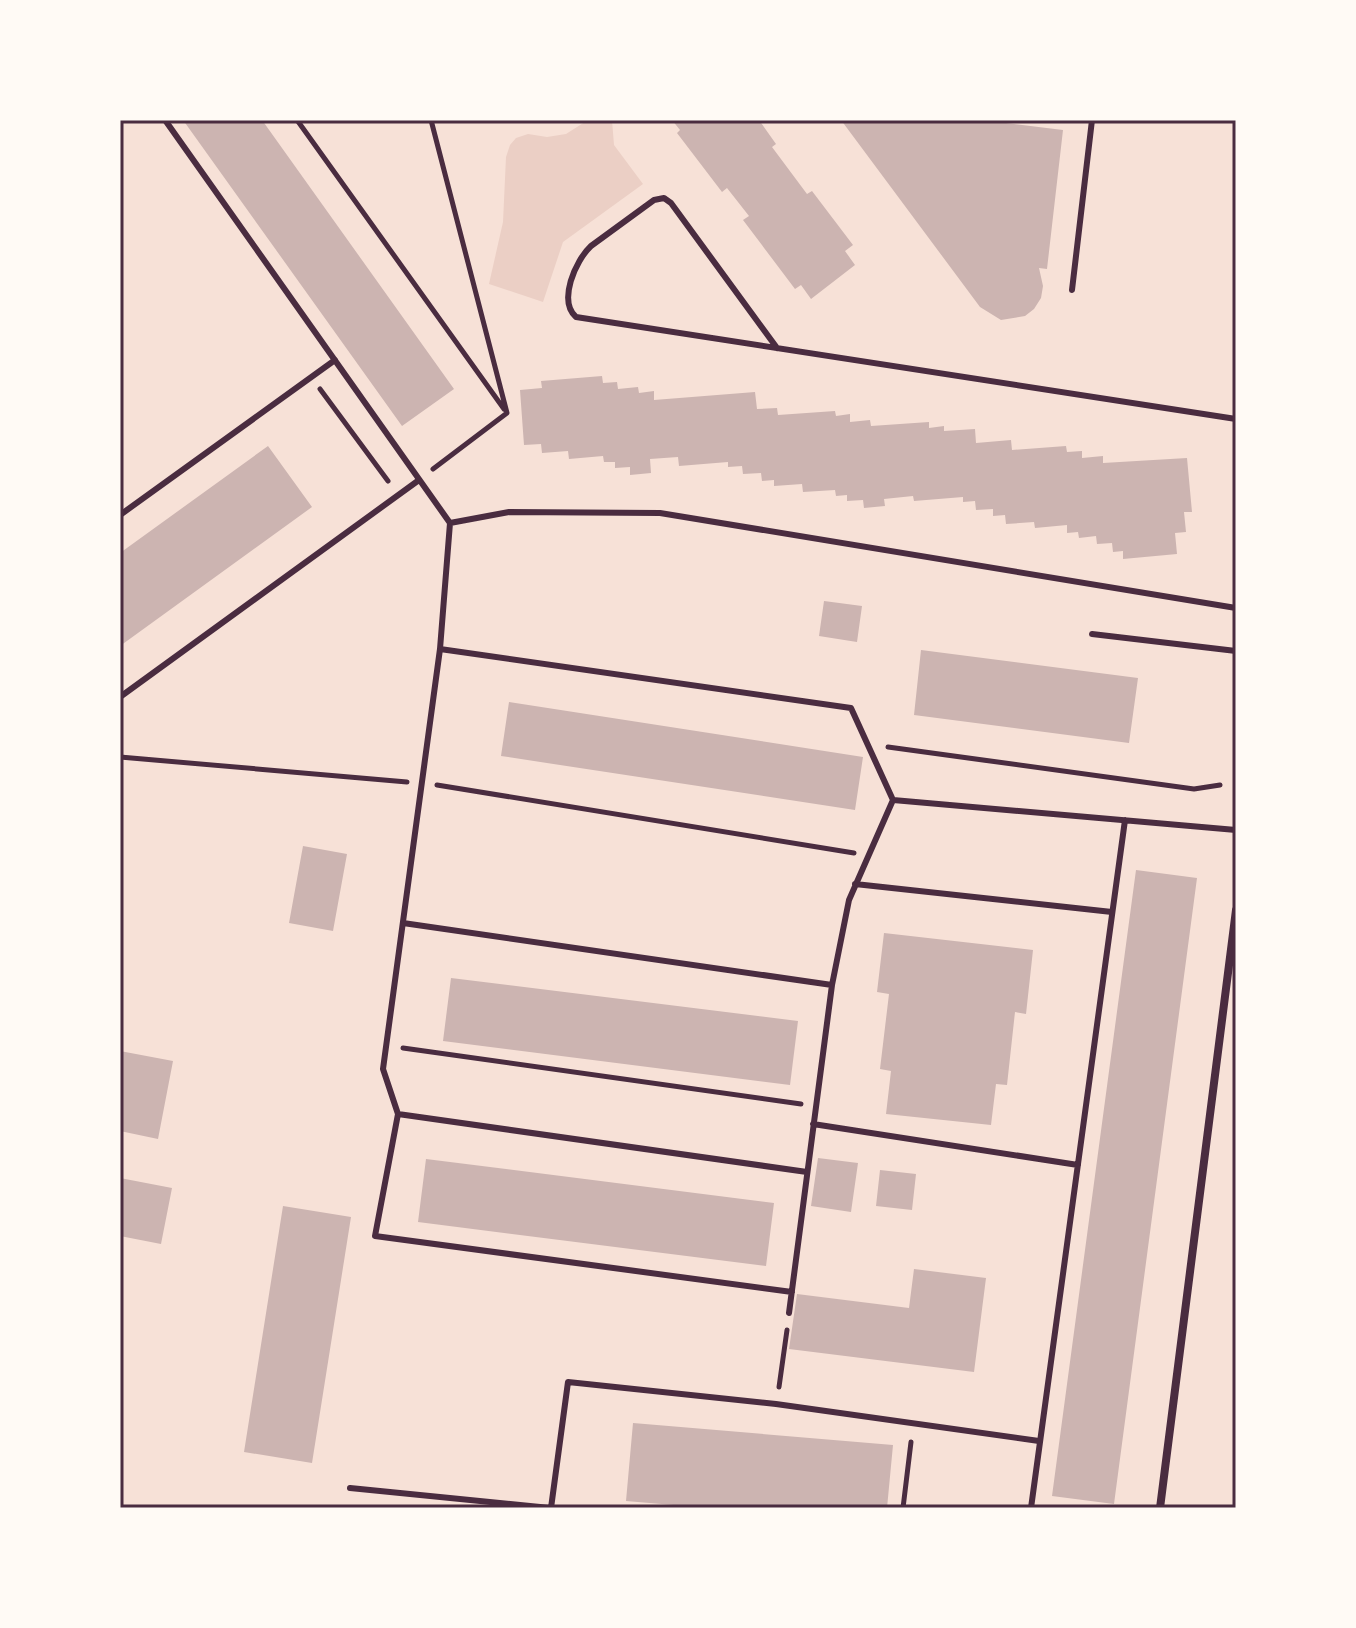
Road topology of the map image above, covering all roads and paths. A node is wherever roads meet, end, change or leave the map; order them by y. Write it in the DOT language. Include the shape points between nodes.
graph roads {
  1 [pos="165,120"];
  2 [pos="297,120"];
  3 [pos="431,120"];
  4 [pos="1092,120"];
  5 [pos="1072,290"];
  6 [pos="777,348"];
  7 [pos="335,360"];
  8 [pos="311,377"];
  9 [pos="507,413"];
  10 [pos="1236,419"];
  11 [pos="419,480"];
  12 [pos="398,495"];
  13 [pos="120,515"];
  14 [pos="450,523"];
  15 [pos="1236,608"];
  16 [pos="1092,634"];
  17 [pos="440,649"];
  18 [pos="1236,651"];
  19 [pos="120,697"];
  20 [pos="884,746"];
  21 [pos="120,757"];
  22 [pos="423,783"];
  23 [pos="1220,785"];
  24 [pos="893,800"];
  25 [pos="1125,820"];
  26 [pos="1236,830"];
  27 [pos="866,855"];
  28 [pos="855,884"];
  29 [pos="1236,910"];
  30 [pos="1112,912"];
  31 [pos="403,923"];
  32 [pos="832,985"];
  33 [pos="386,1045"];
  34 [pos="816,1106"];
  35 [pos="398,1114"];
  36 [pos="813,1124"];
  37 [pos="1078,1165"];
  38 [pos="807,1172"];
  39 [pos="792,1292"];
  40 [pos="789,1313"];
  41 [pos="776,1404"];
  42 [pos="914,1423"];
  43 [pos="1039,1441"];
  44 [pos="350,1488"];
  45 [pos="550,1508"];
  46 [pos="903,1508"];
  47 [pos="1031,1508"];
  48 [pos="1160,1508"];
  1 -- 7 [label="lane"];
  2 -- 9 [label="path"];
  3 -- 9 [label="path"];
  4 -- 5 [label="lane"];
  6 -- 6 [label="lane" via="576,317 567,303 576,265 591,246 664,198"];
  6 -- 10 [label="lane"];
  7 -- 8 [label="lane"];
  7 -- 11 [label="lane"];
  8 -- 12 [label="path"];
  8 -- 13 [label="lane"];
  9 -- 11 [label="path"];
  11 -- 12 [label="lane"];
  11 -- 14 [label="lane"];
  12 -- 19 [label="lane"];
  14 -- 15 [label="lane" via="509,512 660,513"];
  14 -- 17 [label="lane"];
  16 -- 18 [label="lane"];
  17 -- 22 [label="lane"];
  17 -- 24 [label="lane" via="851,708"];
  20 -- 23 [label="path" via="1194,789"];
  21 -- 22 [label="path"];
  22 -- 27 [label="path"];
  22 -- 31 [label="lane"];
  24 -- 25 [label="lane"];
  24 -- 27 [label="lane"];
  25 -- 26 [label="lane"];
  25 -- 30 [label="lane"];
  27 -- 28 [label="lane"];
  28 -- 30 [label="lane"];
  28 -- 32 [label="lane"];
  29 -- 48 [label="street"];
  30 -- 37 [label="lane"];
  31 -- 32 [label="lane"];
  31 -- 33 [label="lane"];
  32 -- 34 [label="lane"];
  33 -- 34 [label="path"];
  33 -- 35 [label="lane" via="383,1069"];
  34 -- 36 [label="lane"];
  35 -- 38 [label="lane"];
  35 -- 39 [label="lane" via="375,1236"];
  36 -- 37 [label="lane"];
  36 -- 38 [label="lane"];
  37 -- 43 [label="lane"];
  38 -- 39 [label="lane"];
  39 -- 40 [label="lane"];
  40 -- 41 [label="path"];
  41 -- 42 [label="lane"];
  41 -- 45 [label="lane" via="568,1382"];
  42 -- 43 [label="lane"];
  42 -- 46 [label="path"];
  43 -- 47 [label="lane"];
  44 -- 45 [label="lane"];
}
